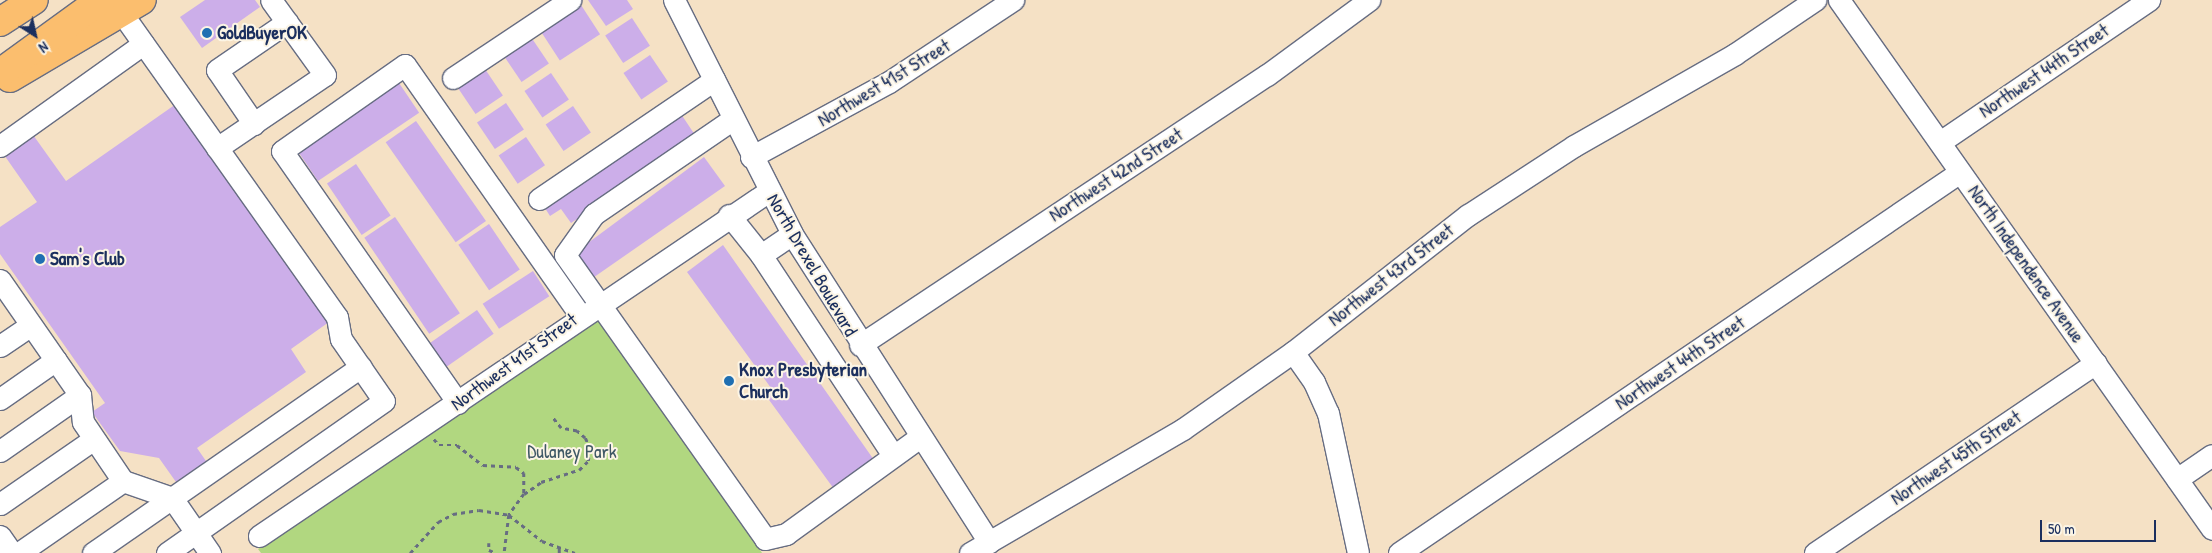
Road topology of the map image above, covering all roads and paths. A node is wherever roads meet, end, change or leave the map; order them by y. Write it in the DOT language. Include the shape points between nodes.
graph roads {
  1 [pos="34,0"];
  2 [pos="271,0"];
  3 [pos="570,0"];
  4 [pos="674,0"];
  5 [pos="1013,0"];
  6 [pos="1369,0"];
  7 [pos="1815,0"];
  8 [pos="1839,0"];
  9 [pos="2149,0"];
  10 [pos="121,4"];
  11 [pos="0,22"];
  12 [pos="287,22"];
  13 [pos="143,44"];
  14 [pos="0,73"];
  15 [pos="453,78"];
  16 [pos="714,80"];
  17 [pos="0,83"];
  18 [pos="733,119"];
  19 [pos="254,124"];
  20 [pos="1940,142"];
  21 [pos="0,146"];
  22 [pos="217,148"];
  23 [pos="751,157"];
  24 [pos="1960,172"];
  25 [pos="769,191"];
  26 [pos="539,199"];
  27 [pos="729,215"];
  28 [pos="792,234"];
  29 [pos="761,255"];
  30 [pos="2,288"];
  31 [pos="599,302"];
  32 [pos="580,315"];
  33 [pos="31,325"];
  34 [pos="860,345"];
  35 [pos="0,346"];
  36 [pos="1293,352"];
  37 [pos="56,360"];
  38 [pos="2096,362"];
  39 [pos="360,367"];
  40 [pos="80,395"];
  41 [pos="0,399"];
  42 [pos="458,403"];
  43 [pos="553,418"];
  44 [pos="425,425"];
  45 [pos="920,437"];
  46 [pos="94,439"];
  47 [pos="0,452"];
  48 [pos="893,455"];
  49 [pos="2212,455"];
  50 [pos="2177,479"];
  51 [pos="123,481"];
  52 [pos="524,494"];
  53 [pos="172,498"];
  54 [pos="0,504"];
  55 [pos="509,516"];
  56 [pos="2212,529"];
  57 [pos="196,532"];
  58 [pos="0,536"];
  59 [pos="259,536"];
  60 [pos="989,542"];
  61 [pos="489,544"];
  62 [pos="559,546"];
  63 [pos="12,553"];
  64 [pos="19,553"];
  65 [pos="93,553"];
  66 [pos="167,553"];
  67 [pos="210,553"];
  68 [pos="410,553"];
  69 [pos="496,553"];
  70 [pos="504,553"];
  71 [pos="559,553"];
  72 [pos="575,553"];
  73 [pos="970,553"];
  74 [pos="1358,553"];
  75 [pos="1399,553"];
  76 [pos="1815,553"];
  1 -- 11 [label="main road"];
  2 -- 12 [label="street"];
  3 -- 15 [label="street"];
  4 -- 16 [label="street, North Drexel Boulevard"];
  5 -- 23 [label="street, Northwest 41st Street" via="881,87"];
  6 -- 34 [label="street, Northwest 42nd Street" via="1252,86"];
  7 -- 36 [label="street, Northwest 43rd Street" via="1735,54 1490,199"];
  8 -- 20 [label="street, North Independence Avenue"];
  9 -- 20 [label="street, Northwest 44th Street"];
  10 -- 13 [label="street"];
  10 -- 14 [label="main road"];
  10 -- 17 [label="main road"];
  12 -- 19 [label="street" via="217,70"];
  12 -- 19 [label="street" via="325,75"];
  13 -- 21 [label="street"];
  13 -- 22 [label="street"];
  16 -- 18 [label="street, North Drexel Boulevard"];
  16 -- 26 [label="street"];
  18 -- 23 [label="street, North Drexel Boulevard"];
  18 -- 31 [label="street" via="594,214 565,255"];
  19 -- 22 [label="street"];
  20 -- 24 [label="street, North Independence Avenue"];
  22 -- 39 [label="street" via="337,317 341,339"];
  23 -- 25 [label="street, North Drexel Boulevard"];
  24 -- 38 [label="street, North Independence Avenue"];
  24 -- 75 [label="street, Northwest 44th Street"];
  25 -- 27 [label="street, Northwest 41st Street"];
  25 -- 28 [label="street, North Drexel Boulevard"];
  27 -- 29 [label="street"];
  27 -- 31 [label="street, Northwest 41st Street"];
  28 -- 29 [label="street"];
  28 -- 34 [label="street, North Drexel Boulevard"];
  29 -- 48 [label="street"];
  30 -- 33 [label="street"];
  31 -- 32 [label="street, Northwest 41st Street"];
  31 -- 48 [label="street" via="765,538 786,534 880,469"];
  32 -- 42 [label="street, Northwest 41st Street"];
  32 -- 42 [label="street" via="405,65 282,151"];
  33 -- 35 [label="street"];
  33 -- 37 [label="street"];
  34 -- 45 [label="street, North Drexel Boulevard"];
  36 -- 60 [label="street, Northwest 43rd Street" via="1154,448"];
  36 -- 74 [label="street" via="1314,382 1328,414"];
  37 -- 40 [label="street"];
  37 -- 41 [label="street"];
  38 -- 50 [label="street, North Independence Avenue"];
  38 -- 76 [label="street, Northwest 45th Street"];
  39 -- 53 [label="street"];
  39 -- 57 [label="street" via="384,401"];
  40 -- 46 [label="street" via="83,422"];
  40 -- 47 [label="street"];
  42 -- 44 [label="street, Northwest 41st Street"];
  43 -- 52 [label="path" via="561,428 577,431 585,438 590,449 588,461 580,470 541,482"];
  44 -- 52 [label="path" via="439,445 457,445 483,465 516,467 528,481"];
  44 -- 59 [label="street, Northwest 41st Street"];
  45 -- 48 [label="street"];
  45 -- 60 [label="street, North Drexel Boulevard"];
  46 -- 51 [label="street"];
  46 -- 54 [label="street"];
  49 -- 50 [label="street"];
  50 -- 56 [label="street, North Independence Avenue"];
  51 -- 53 [label="street"];
  51 -- 64 [label="street"];
  52 -- 55 [label="path"];
  53 -- 57 [label="street"];
  53 -- 65 [label="street"];
  55 -- 62 [label="path" via="542,541"];
  55 -- 68 [label="path" via="479,510 453,514 428,529"];
  55 -- 70 [label="path"];
  57 -- 66 [label="street"];
  57 -- 67 [label="street"];
  58 -- 63 [label="street"];
  60 -- 73 [label="street, Northwest 43rd Street"];
  61 -- 69 [label="path" via="489,550"];
  62 -- 71 [label="path"];
  62 -- 72 [label="path"];
}
